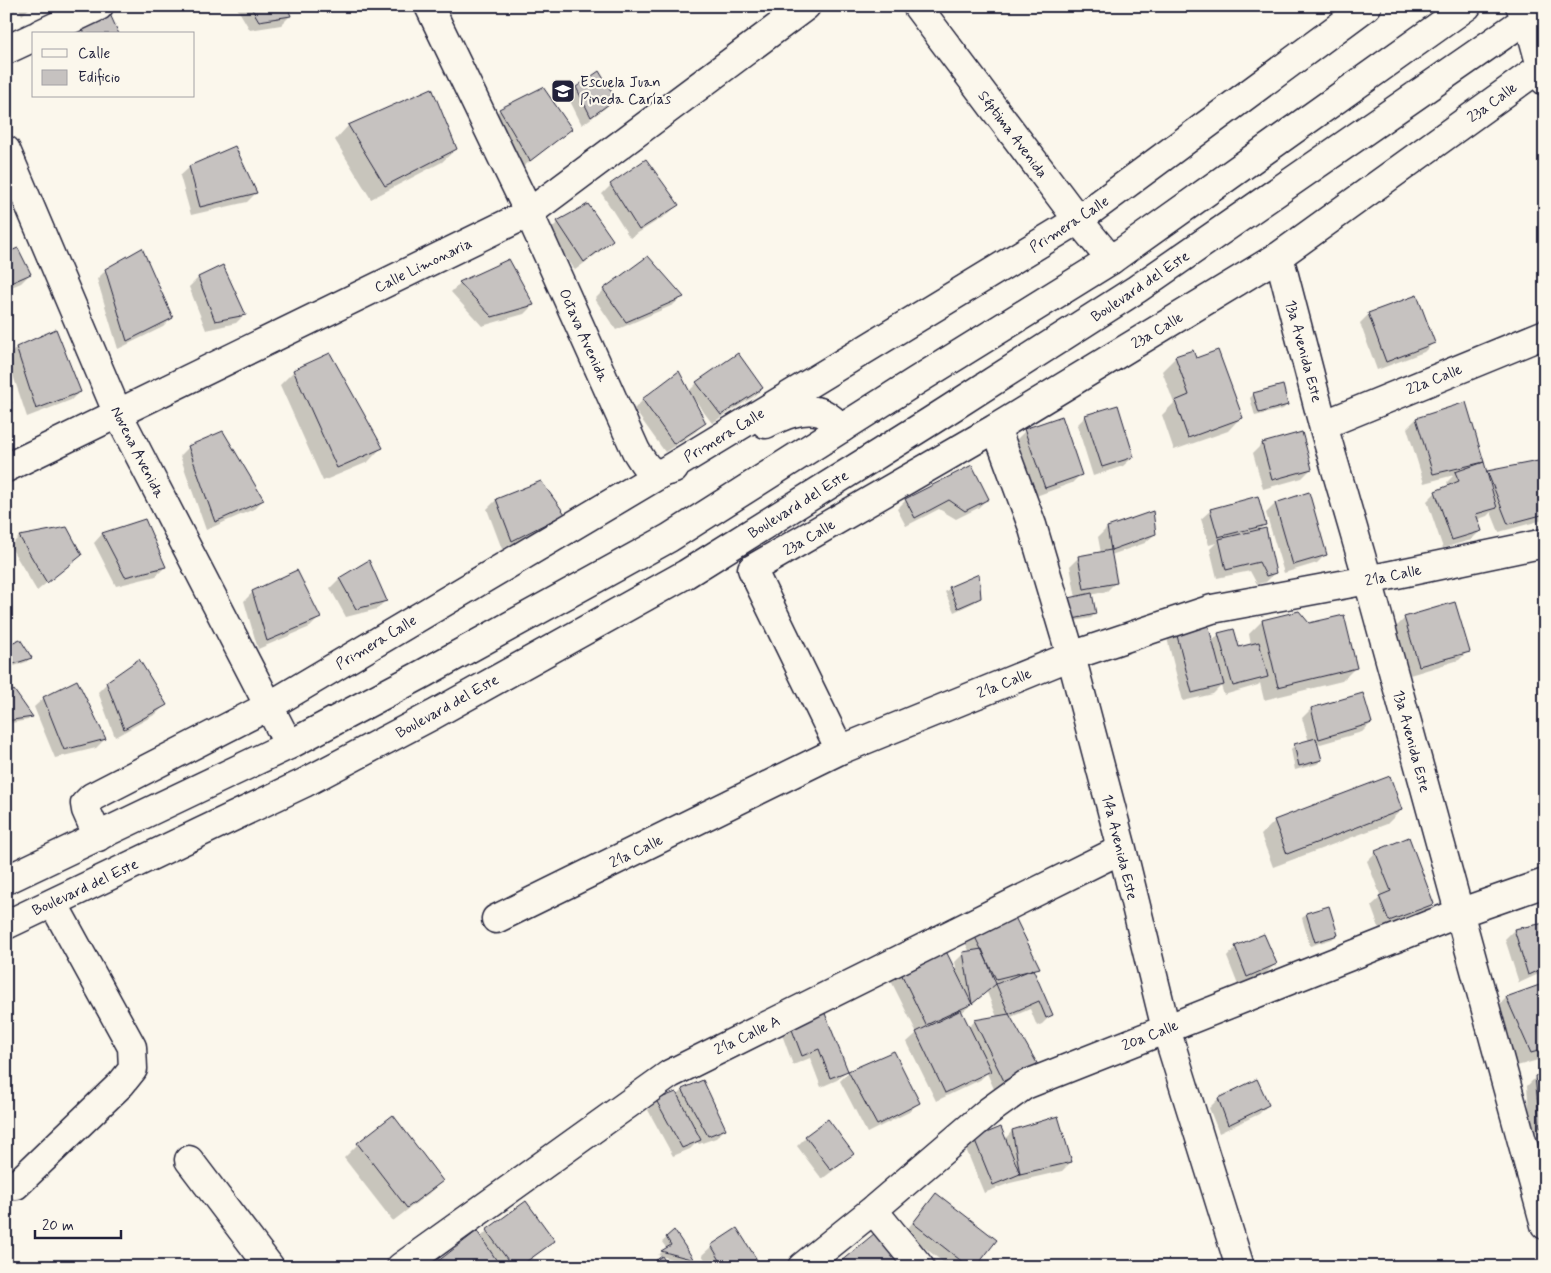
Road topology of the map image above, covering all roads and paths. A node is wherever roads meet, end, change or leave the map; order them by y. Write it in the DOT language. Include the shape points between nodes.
graph roads {
  1 [pos="99,6"];
  2 [pos="429,6"];
  3 [pos="806,6"];
  4 [pos="917,6"];
  5 [pos="1367,6"];
  6 [pos="1467,6"];
  7 [pos="1531,11"];
  8 [pos="44,32"];
  9 [pos="32,38"];
  10 [pos="6,50"];
  11 [pos="1543,71"];
  12 [pos="6,150"];
  13 [pos="529,213"];
  14 [pos="1078,220"];
  15 [pos="1279,256"];
  16 [pos="1111,260"];
  17 [pos="1545,334"];
  18 [pos="118,414"];
  19 [pos="1323,425"];
  20 [pos="842,428"];
  21 [pos="996,428"];
  22 [pos="6,468"];
  23 [pos="662,473"];
  24 [pos="1545,543"];
  25 [pos="1368,580"];
  26 [pos="1071,656"];
  27 [pos="268,706"];
  28 [pos="289,745"];
  29 [pos="840,750"];
  30 [pos="98,837"];
  31 [pos="1122,849"];
  32 [pos="6,880"];
  33 [pos="1545,883"];
  34 [pos="53,902"];
  35 [pos="1459,913"];
  36 [pos="496,919"];
  37 [pos="6,925"];
  38 [pos="1166,1029"];
  39 [pos="189,1160"];
  40 [pos="16,1185"];
  41 [pos="873,1210"];
  42 [pos="1545,1225"];
  43 [pos="270,1267"];
  44 [pos="401,1267"];
  45 [pos="802,1267"];
  46 [pos="920,1267"];
  47 [pos="1240,1267"];
  1 -- 8 [label="street"];
  2 -- 13 [label="street, Octava Avenida"];
  3 -- 13 [label="street, Calle Limonaria"];
  4 -- 14 [label="street, Séptima Avenida"];
  5 -- 14 [label="street, Primera Calle"];
  6 -- 16 [label="street"];
  7 -- 11 [label="street"];
  7 -- 34 [label="street, Boulevard del Este" via="1137,289 686,574 434,715 304,783"];
  9 -- 10 [label="street"];
  11 -- 15 [label="street, 23a Calle"];
  12 -- 18 [label="street, Novena Avenida"];
  13 -- 18 [label="street, Calle Limonaria"];
  13 -- 23 [label="street, Octava Avenida" via="636,451 647,469"];
  14 -- 16 [label="street, Séptima Avenida"];
  14 -- 23 [label="street, Primera Calle"];
  15 -- 19 [label="street, 13a Avenida Este"];
  15 -- 21 [label="street, 23a Calle"];
  16 -- 20 [label="street"];
  17 -- 19 [label="street, 22a Calle"];
  18 -- 22 [label="street, Calle Limonaria"];
  18 -- 27 [label="street, Novena Avenida"];
  19 -- 25 [label="street, 13a Avenida Este"];
  20 -- 23 [label="street" via="820,412 802,411 782,416 691,463"];
  20 -- 28 [label="street" via="668,538"];
  21 -- 26 [label="street, 14a Avenida Este" via="1032,525"];
  21 -- 29 [label="street, 23a Calle" via="752,569"];
  23 -- 27 [label="street, Primera Calle"];
  24 -- 25 [label="street, 21a Calle"];
  25 -- 26 [label="street, 21a Calle" via="1212,609"];
  25 -- 35 [label="street, 13a Avenida Este"];
  26 -- 29 [label="street, 21a Calle"];
  26 -- 31 [label="street, 14a Avenida Este"];
  27 -- 28 [label="street, Novena Avenida"];
  27 -- 30 [label="street, Primera Calle" via="92,797 85,804"];
  28 -- 30 [label="street"];
  29 -- 36 [label="street, 21a Calle"];
  30 -- 32 [label="street"];
  31 -- 38 [label="street, 14a Avenida Este"];
  31 -- 44 [label="street, 21a Calle A" via="670,1074"];
  33 -- 35 [label="street, 20a Calle"];
  34 -- 37 [label="street, Boulevard del Este"];
  34 -- 40 [label="street" via="132,1047 132,1069 121,1084"];
  35 -- 38 [label="street, 20a Calle"];
  35 -- 42 [label="street, 13a Avenida Este"];
  38 -- 41 [label="street, 20a Calle" via="1025,1085 989,1111"];
  38 -- 47 [label="street, 14a Avenida Este"];
  39 -- 43 [label="street"];
  41 -- 45 [label="street, 20a Calle"];
  41 -- 46 [label="street"];
}
